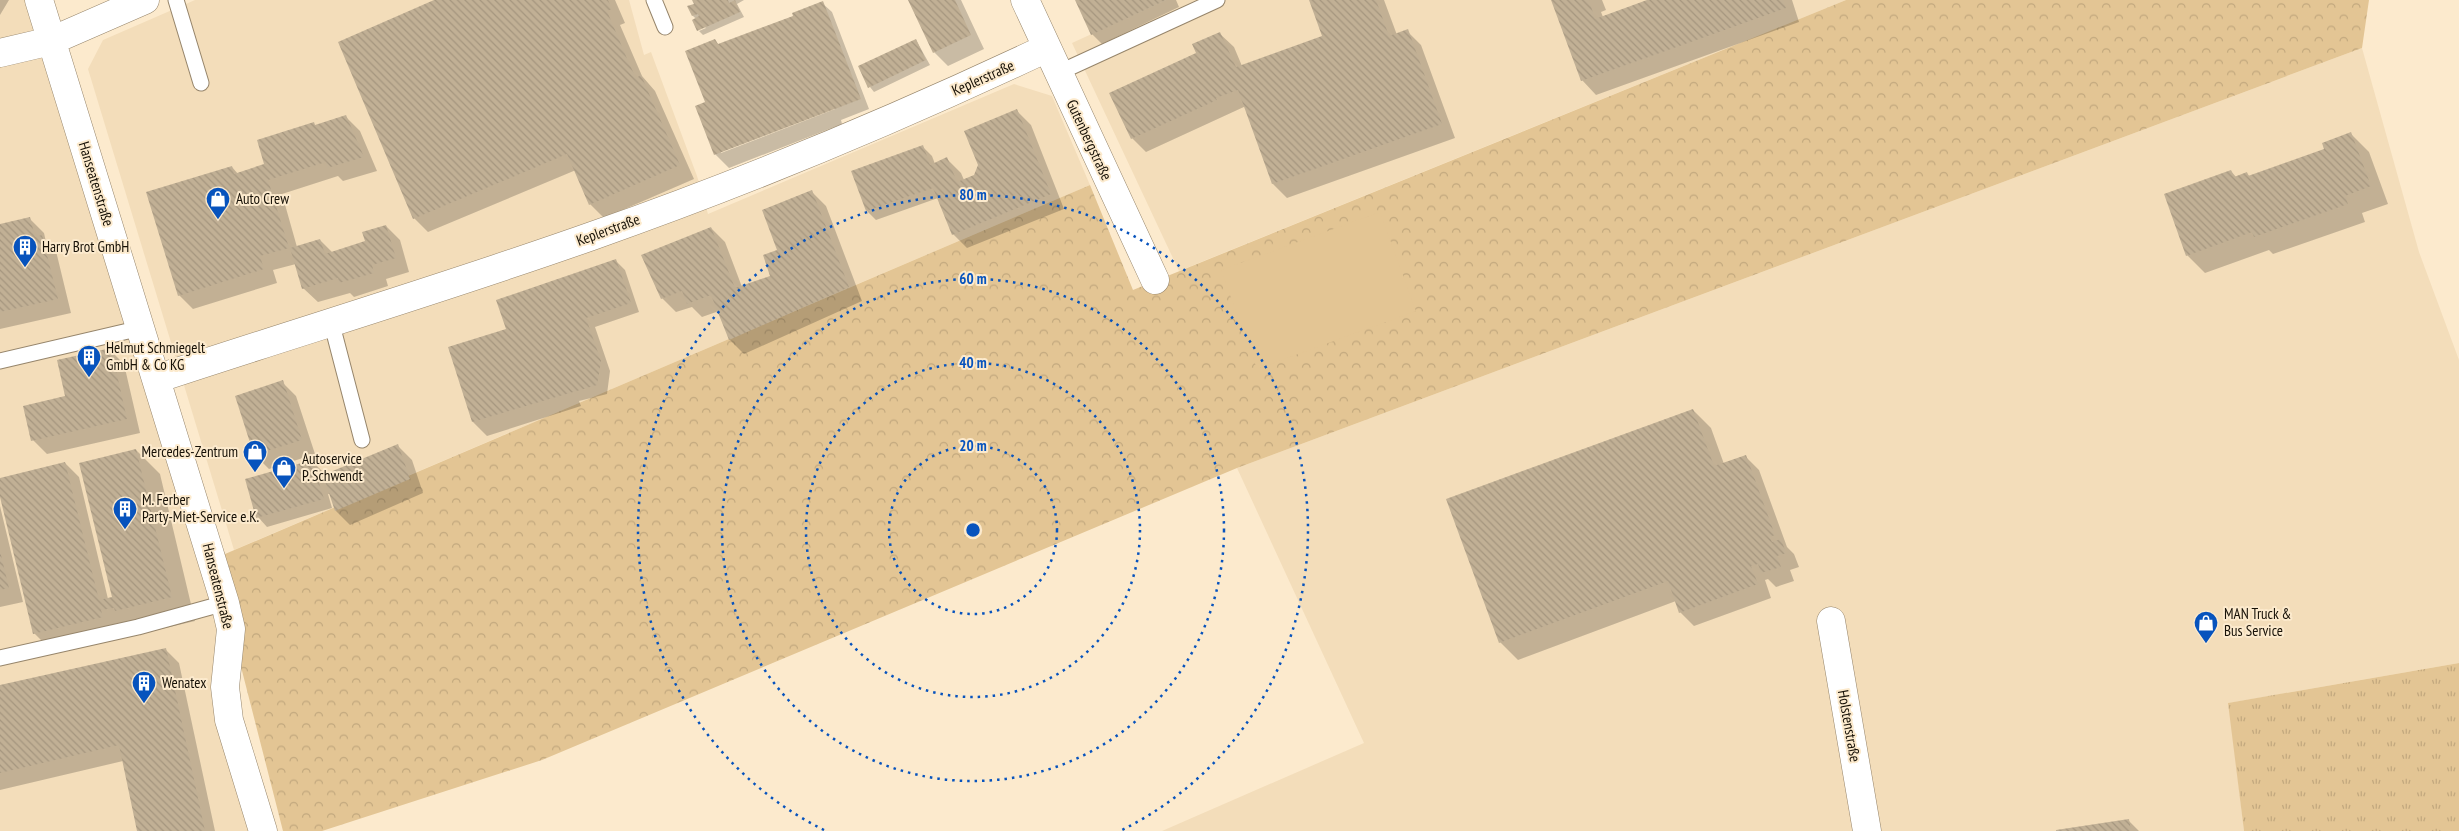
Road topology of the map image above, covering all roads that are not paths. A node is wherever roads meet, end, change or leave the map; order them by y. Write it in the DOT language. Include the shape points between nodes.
graph roads {
  1 [pos="39,0"];
  2 [pos="145,0"];
  3 [pos="176,0"];
  4 [pos="654,0"];
  5 [pos="1025,0"];
  6 [pos="1217,0"];
  7 [pos="665,27"];
  8 [pos="51,41"];
  9 [pos="1047,48"];
  10 [pos="0,53"];
  11 [pos="1058,73"];
  12 [pos="201,84"];
  13 [pos="1155,280"];
  14 [pos="331,321"];
  15 [pos="141,328"];
  16 [pos="0,361"];
  17 [pos="156,379"];
  18 [pos="362,440"];
  19 [pos="225,603"];
  20 [pos="1831,621"];
  21 [pos="0,658"];
  22 [pos="263,831"];
  23 [pos="1867,831"];
  1 -- 8 [label="street, Hanseatenstraße"];
  2 -- 8 [label="street"];
  3 -- 12 [label="lane"];
  4 -- 7 [label="lane"];
  5 -- 9 [label="street, Gutenbergstraße"];
  6 -- 11 [label="lane"];
  8 -- 10 [label="street"];
  8 -- 15 [label="street, Hanseatenstraße"];
  9 -- 11 [label="street, Gutenbergstraße"];
  9 -- 14 [label="street, Keplerstraße" via="859,132 703,194 592,236"];
  11 -- 13 [label="street, Gutenbergstraße"];
  14 -- 17 [label="street, Keplerstraße"];
  14 -- 18 [label="lane"];
  15 -- 16 [label="lane"];
  15 -- 17 [label="street, Hanseatenstraße"];
  17 -- 19 [label="street, Hanseatenstraße"];
  19 -- 21 [label="lane" via="138,627"];
  19 -- 22 [label="street, Hanseatenstraße" via="231,629 224,687 229,720"];
  20 -- 23 [label="street, Holstenstraße"];
}
